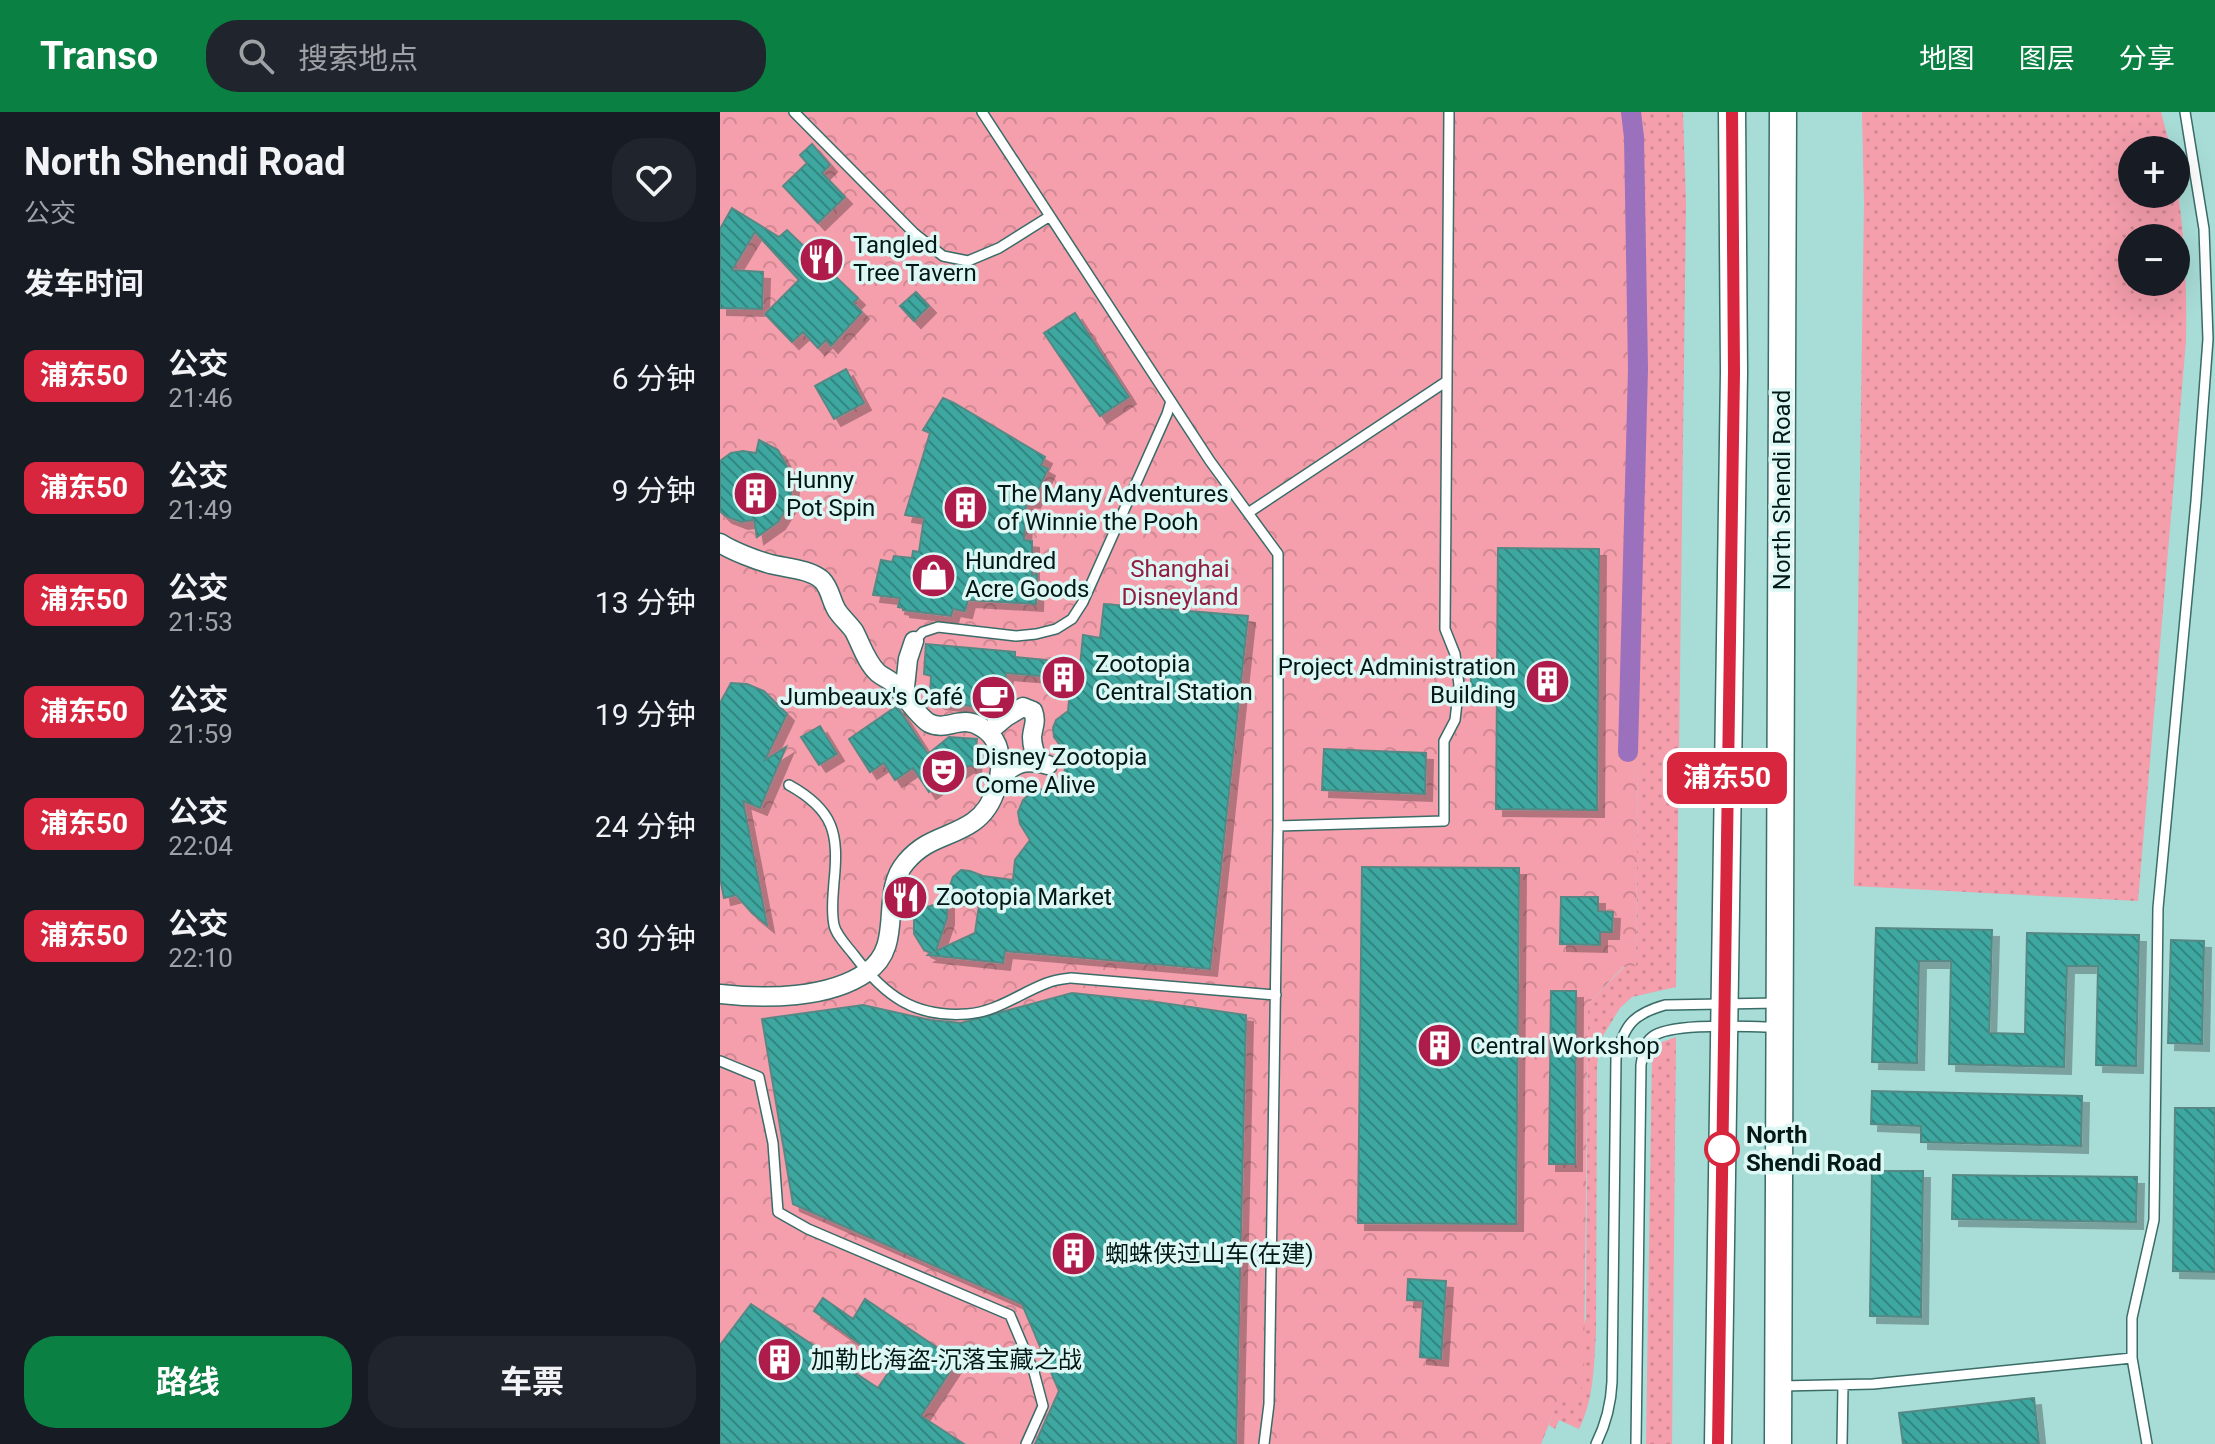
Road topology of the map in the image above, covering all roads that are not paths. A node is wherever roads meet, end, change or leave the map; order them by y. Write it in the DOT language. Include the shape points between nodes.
graph roads {
  1 [pos="794,112"];
  2 [pos="982,112"];
  3 [pos="1449,112"];
  4 [pos="1732,112"];
  5 [pos="1783,112"];
  6 [pos="2185,112"];
  7 [pos="1050,216"];
  8 [pos="1447,381"];
  9 [pos="1171,401"];
  10 [pos="1248,513"];
  11 [pos="720,543"];
  12 [pos="914,641"];
  13 [pos="904,696"];
  14 [pos="988,732"];
  15 [pos="998,781"];
  16 [pos="789,785"];
  17 [pos="1278,826"];
  18 [pos="867,972"];
  19 [pos="720,994"];
  20 [pos="1276,995"];
  21 [pos="1724,1015"];
  22 [pos="1780,1015"];
  23 [pos="720,1061"];
  24 [pos="2132,1358"];
  25 [pos="1843,1385"];
  26 [pos="1779,1386"];
  27 [pos="1026,1444"];
  28 [pos="1264,1444"];
  29 [pos="1596,1444"];
  30 [pos="1636,1444"];
  31 [pos="1718,1444"];
  32 [pos="1778,1444"];
  33 [pos="1842,1444"];
  34 [pos="2147,1444"];
  1 -- 7 [label="lane" via="943,256 968,261"];
  2 -- 7 [label="lane"];
  3 -- 8 [label="lane"];
  4 -- 21 [label="street, North Shendi Road" via="1734,372"];
  5 -- 22 [label="street, North Shendi Road"];
  6 -- 24 [label="lane" via="2204,229 2208,339 2158,908 2154,1220 2132,1318"];
  7 -- 9 [label="lane"];
  8 -- 10 [label="lane"];
  8 -- 17 [label="lane" via="1445,629 1459,685 1455,720 1444,741 1444,821"];
  9 -- 10 [label="lane"];
  9 -- 12 [label="lane" via="1072,619 1056,629 1026,635 938,627"];
  10 -- 17 [label="lane" via="1278,554"];
  11 -- 13 [label="street" via="821,578 877,672"];
  12 -- 13 [label="street"];
  13 -- 14 [label="street" via="928,723 973,721"];
  14 -- 15 [label="street" via="1000,763"];
  14 -- 15 [label="street" via="1023,707 1037,720 1033,749 1045,764 1017,763"];
  15 -- 18 [label="street" via="991,802 975,821 934,839 903,865 894,884 887,946"];
  16 -- 18 [label="lane" via="828,817 837,853 834,929"];
  17 -- 20 [label="lane"];
  18 -- 19 [label="street" via="823,990 784,996"];
  18 -- 20 [label="lane" via="903,1004 943,1014 997,1007 1047,983 1071,978"];
  20 -- 28 [label="lane"];
  21 -- 22 [label="lane"];
  21 -- 22 [label="lane"];
  21 -- 29 [label="lane" via="1665,1005 1647,1010 1621,1036 1616,1058 1611,1402"];
  21 -- 30 [label="lane" via="1650,1038 1643,1049"];
  21 -- 31 [label="street, North Shendi Road"];
  22 -- 26 [label="street, North Shendi Road"];
  23 -- 27 [label="lane" via="759,1077 773,1143 778,1212 1010,1315 1043,1406"];
  24 -- 25 [label="lane"];
  24 -- 34 [label="lane"];
  25 -- 26 [label="lane"];
  25 -- 33 [label="lane"];
  26 -- 32 [label="street, North Shendi Road"];
}
